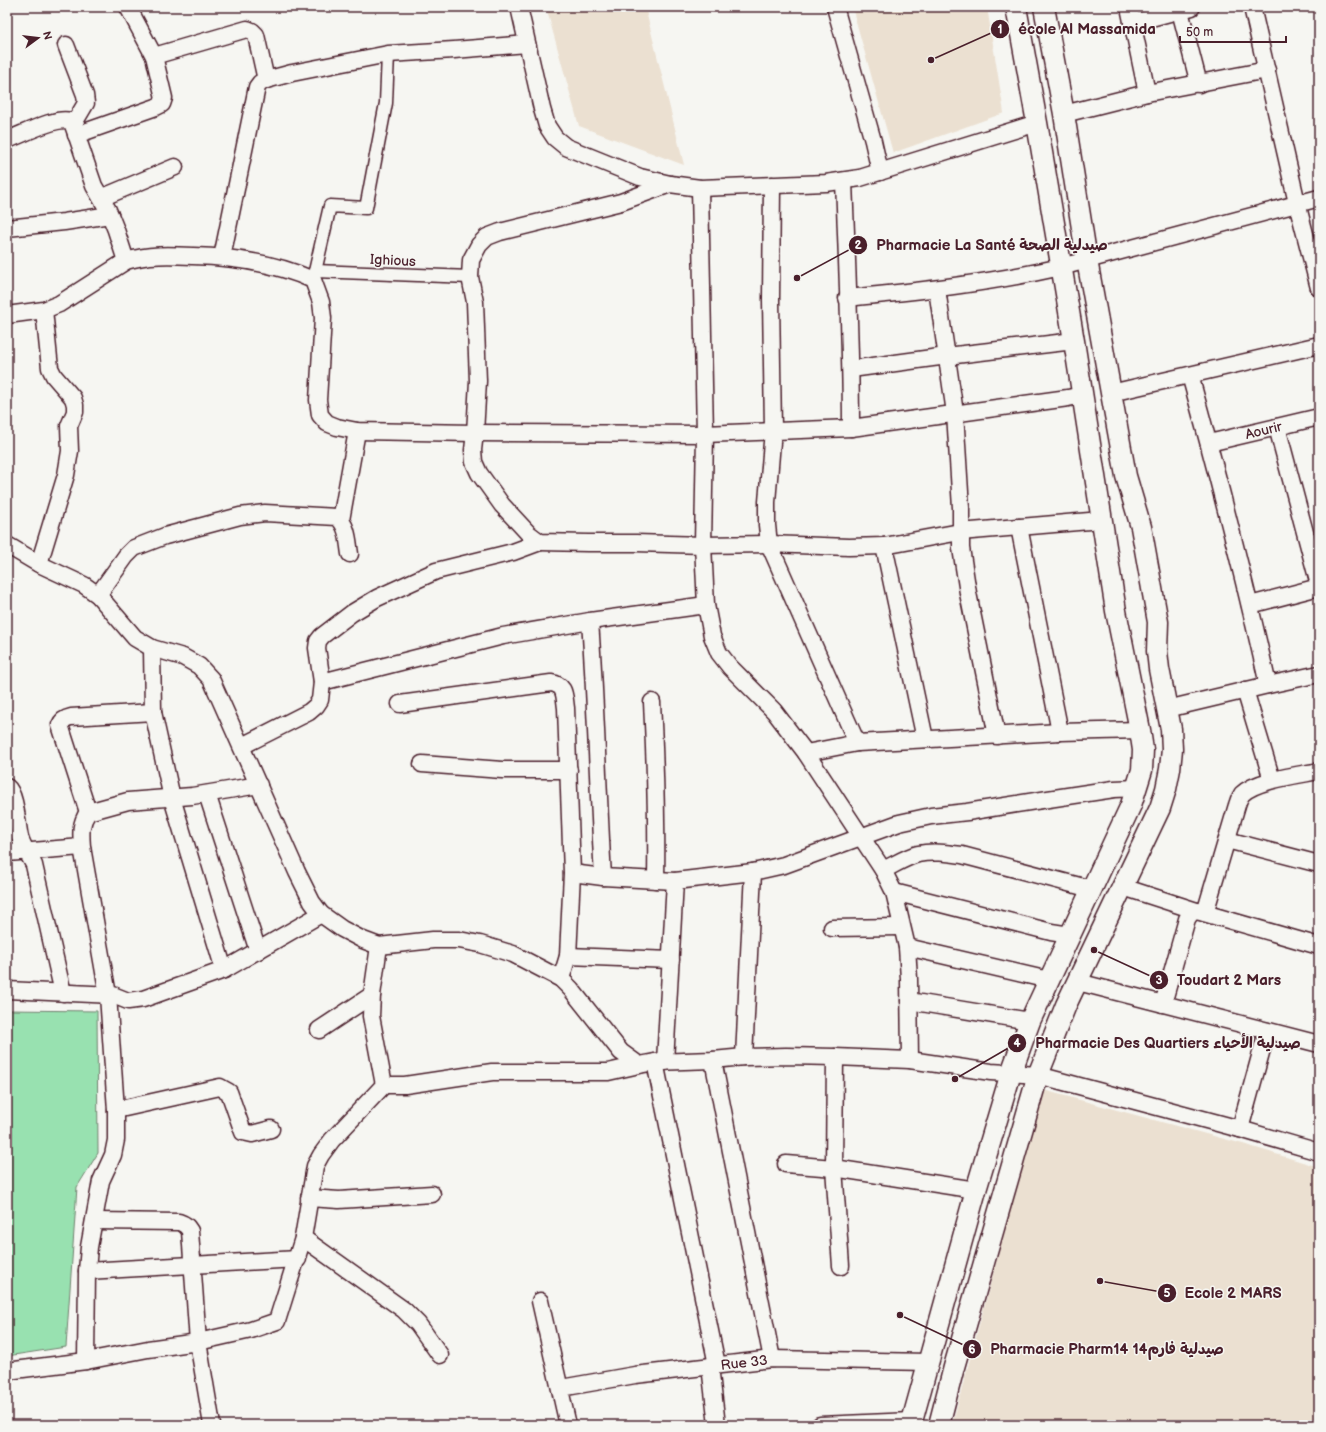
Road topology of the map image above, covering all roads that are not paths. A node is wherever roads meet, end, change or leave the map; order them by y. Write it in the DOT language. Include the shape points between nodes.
graph roads {
  1 [pos="128,7"];
  2 [pos="519,7"];
  3 [pos="835,7"];
  4 [pos="1016,7"];
  5 [pos="1044,7"];
  6 [pos="1129,7"];
  7 [pos="1252,7"];
  8 [pos="1183,8"];
  9 [pos="1132,23"];
  10 [pos="527,44"];
  11 [pos="66,45"];
  12 [pos="388,54"];
  13 [pos="154,56"];
  14 [pos="1267,70"];
  15 [pos="266,80"];
  16 [pos="1199,84"];
  17 [pos="1147,93"];
  18 [pos="1064,114"];
  19 [pos="1037,123"];
  20 [pos="75,130"];
  21 [pos="7,140"];
  22 [pos="175,167"];
  23 [pos="880,172"];
  24 [pos="844,181"];
  25 [pos="670,184"];
  26 [pos="772,185"];
  27 [pos="700,188"];
  28 [pos="101,198"];
  29 [pos="1319,198"];
  30 [pos="1297,203"];
  31 [pos="110,215"];
  32 [pos="7,228"];
  33 [pos="222,257"];
  34 [pos="126,260"];
  35 [pos="1087,260"];
  36 [pos="1061,267"];
  37 [pos="314,275"];
  38 [pos="470,277"];
  39 [pos="1319,288"];
  40 [pos="937,289"];
  41 [pos="847,298"];
  42 [pos="44,310"];
  43 [pos="7,315"];
  44 [pos="1074,341"];
  45 [pos="1319,345"];
  46 [pos="947,356"];
  47 [pos="851,369"];
  48 [pos="1190,375"];
  49 [pos="1111,394"];
  50 [pos="1082,396"];
  51 [pos="955,413"];
  52 [pos="1319,417"];
  53 [pos="1277,427"];
  54 [pos="851,428"];
  55 [pos="773,430"];
  56 [pos="357,431"];
  57 [pos="475,433"];
  58 [pos="705,434"];
  59 [pos="1208,443"];
  60 [pos="341,520"];
  61 [pos="1101,520"];
  62 [pos="1019,527"];
  63 [pos="960,532"];
  64 [pos="540,542"];
  65 [pos="7,544"];
  66 [pos="768,544"];
  67 [pos="703,545"];
  68 [pos="884,546"];
  69 [pos="350,554"];
  70 [pos="39,564"];
  71 [pos="1319,586"];
  72 [pos="98,595"];
  73 [pos="706,605"];
  74 [pos="1250,605"];
  75 [pos="590,621"];
  76 [pos="152,648"];
  77 [pos="1319,674"];
  78 [pos="322,682"];
  79 [pos="1268,685"];
  80 [pos="1245,690"];
  81 [pos="652,702"];
  82 [pos="400,704"];
  83 [pos="1168,709"];
  84 [pos="153,712"];
  85 [pos="1140,730"];
  86 [pos="1060,732"];
  87 [pos="997,736"];
  88 [pos="925,739"];
  89 [pos="856,743"];
  90 [pos="242,746"];
  91 [pos="806,753"];
  92 [pos="422,764"];
  93 [pos="569,770"];
  94 [pos="1319,771"];
  95 [pos="1272,780"];
  96 [pos="259,785"];
  97 [pos="7,787"];
  98 [pos="1137,788"];
  99 [pos="207,794"];
  100 [pos="172,798"];
  101 [pos="88,812"];
  102 [pos="862,837"];
  103 [pos="1227,840"];
  104 [pos="82,847"];
  105 [pos="27,852"];
  106 [pos="7,853"];
  107 [pos="1319,864"];
  108 [pos="883,870"];
  109 [pos="753,872"];
  110 [pos="572,873"];
  111 [pos="603,877"];
  112 [pos="656,880"];
  113 [pos="675,881"];
  114 [pos="1123,887"];
  115 [pos="1091,890"];
  116 [pos="894,892"];
  117 [pos="1201,912"];
  118 [pos="322,914"];
  119 [pos="901,927"];
  120 [pos="832,928"];
  121 [pos="1070,935"];
  122 [pos="379,946"];
  123 [pos="1319,946"];
  124 [pos="907,947"];
  125 [pos="258,951"];
  126 [pos="568,956"];
  127 [pos="671,960"];
  128 [pos="224,970"];
  129 [pos="561,979"];
  130 [pos="1049,980"];
  131 [pos="1078,982"];
  132 [pos="7,989"];
  133 [pos="63,993"];
  134 [pos="108,995"];
  135 [pos="372,995"];
  136 [pos="909,1001"];
  137 [pos="1163,1004"];
  138 [pos="1030,1021"];
  139 [pos="319,1030"];
  140 [pos="1267,1031"];
  141 [pos="1319,1044"];
  142 [pos="744,1057"];
  143 [pos="835,1057"];
  144 [pos="713,1060"];
  145 [pos="910,1060"];
  146 [pos="660,1062"];
  147 [pos="639,1065"];
  148 [pos="1011,1073"];
  149 [pos="1038,1074"];
  150 [pos="384,1085"];
  151 [pos="116,1110"];
  152 [pos="271,1129"];
  153 [pos="1240,1129"];
  154 [pos="1319,1152"];
  155 [pos="786,1164"];
  156 [pos="834,1168"];
  157 [pos="976,1190"];
  158 [pos="432,1194"];
  159 [pos="310,1198"];
  160 [pos="94,1221"];
  161 [pos="303,1238"];
  162 [pos="298,1259"];
  163 [pos="193,1266"];
  164 [pos="841,1266"];
  165 [pos="87,1271"];
  166 [pos="540,1301"];
  167 [pos="198,1342"];
  168 [pos="440,1356"];
  169 [pos="772,1359"];
  170 [pos="86,1361"];
  171 [pos="928,1362"];
  172 [pos="713,1366"];
  173 [pos="7,1372"];
  174 [pos="561,1388"];
  175 [pos="912,1423"];
  176 [pos="212,1425"];
  177 [pos="568,1425"];
  178 [pos="717,1425"];
  179 [pos="820,1425"];
  180 [pos="939,1425"];
  1 -- 13 [label="street"];
  2 -- 10 [label="street"];
  3 -- 23 [label="street"];
  4 -- 19 [label="street"];
  5 -- 18 [label="street"];
  6 -- 9 [label="street"];
  7 -- 14 [label="street"];
  8 -- 9 [label="street"];
  8 -- 16 [label="street"];
  9 -- 17 [label="street"];
  10 -- 12 [label="street"];
  10 -- 25 [label="street" via="547,126 555,138 566,147 640,177"];
  11 -- 20 [label="street" via="86,103"];
  12 -- 15 [label="street"];
  12 -- 37 [label="street" via="386,102 366,208 330,206"];
  13 -- 15 [label="street" via="247,29 256,35"];
  13 -- 20 [label="street" via="164,98 162,104"];
  14 -- 16 [label="street"];
  14 -- 30 [label="street"];
  15 -- 33 [label="street" via="256,87"];
  16 -- 17 [label="street"];
  17 -- 18 [label="street"];
  18 -- 35 [label="street"];
  19 -- 23 [label="street"];
  19 -- 36 [label="street"];
  20 -- 21 [label="street" via="70,121 62,119"];
  20 -- 28 [label="street" via="94,186"];
  22 -- 28 [label="street"];
  23 -- 24 [label="street"];
  24 -- 26 [label="street"];
  24 -- 41 [label="street"];
  25 -- 27 [label="street"];
  25 -- 38 [label="street" via="621,202 487,237 471,260"];
  26 -- 27 [label="street"];
  26 -- 55 [label="street"];
  27 -- 58 [label="street"];
  28 -- 31 [label="street"];
  29 -- 30 [label="street"];
  30 -- 35 [label="street"];
  30 -- 39 [label="street"];
  31 -- 32 [label="street"];
  31 -- 34 [label="street"];
  33 -- 34 [label="street" via="163,254"];
  33 -- 37 [label="street"];
  34 -- 42 [label="street" via="59,304"];
  35 -- 36 [label="street"];
  35 -- 49 [label="street"];
  36 -- 40 [label="street"];
  36 -- 44 [label="street"];
  37 -- 38 [label="street, Ighious"];
  37 -- 56 [label="street" via="323,318 318,400 320,415 327,423"];
  38 -- 57 [label="street" via="475,302 478,381"];
  40 -- 41 [label="street"];
  40 -- 46 [label="street"];
  41 -- 47 [label="street"];
  42 -- 43 [label="street"];
  42 -- 70 [label="street" via="50,368 73,398 75,405 69,426 70,451 67,469"];
  44 -- 46 [label="street"];
  44 -- 50 [label="street"];
  45 -- 48 [label="street"];
  46 -- 47 [label="street"];
  46 -- 51 [label="street"];
  47 -- 54 [label="street"];
  48 -- 49 [label="street"];
  48 -- 59 [label="street"];
  49 -- 83 [label="street" via="1126,476 1141,527 1156,608 1159,668"];
  50 -- 51 [label="street"];
  50 -- 61 [label="street"];
  51 -- 54 [label="street"];
  51 -- 63 [label="street" via="961,508"];
  52 -- 53 [label="street, Aourir"];
  53 -- 59 [label="street, Aourir"];
  53 -- 71 [label="street"];
  54 -- 55 [label="street"];
  55 -- 58 [label="street"];
  55 -- 66 [label="street" via="767,502"];
  56 -- 57 [label="street"];
  56 -- 60 [label="street"];
  57 -- 58 [label="street"];
  57 -- 64 [label="street" via="472,450 479,472 515,520"];
  58 -- 67 [label="street"];
  59 -- 74 [label="street"];
  60 -- 69 [label="street" via="345,526"];
  60 -- 72 [label="street" via="331,517 265,513 240,516 165,536 134,548"];
  61 -- 62 [label="street"];
  61 -- 85 [label="street"];
  62 -- 63 [label="street"];
  62 -- 86 [label="street"];
  63 -- 68 [label="street"];
  63 -- 87 [label="street" via="966,586"];
  64 -- 67 [label="street"];
  64 -- 78 [label="street" via="513,552 436,571 377,598 352,614 318,641"];
  65 -- 70 [label="street"];
  66 -- 67 [label="street"];
  66 -- 68 [label="street"];
  66 -- 89 [label="street"];
  67 -- 73 [label="street"];
  68 -- 88 [label="street"];
  70 -- 72 [label="street" via="72,579"];
  71 -- 74 [label="street"];
  72 -- 76 [label="street" via="135,638"];
  73 -- 75 [label="street"];
  73 -- 91 [label="street" via="712,636 719,653 774,711"];
  74 -- 79 [label="street"];
  75 -- 78 [label="street" via="503,636"];
  75 -- 111 [label="street"];
  76 -- 84 [label="street"];
  76 -- 90 [label="street" via="199,666 211,679"];
  77 -- 79 [label="street"];
  78 -- 90 [label="street" via="320,700 309,712"];
  79 -- 80 [label="street"];
  80 -- 83 [label="street"];
  80 -- 95 [label="street"];
  81 -- 112 [label="street"];
  82 -- 93 [label="street" via="557,684 564,693"];
  83 -- 114 [label="street" via="1172,749 1166,789 1160,808"];
  84 -- 100 [label="street"];
  84 -- 101 [label="street" via="71,716 61,722"];
  85 -- 86 [label="street"];
  85 -- 98 [label="street" via="1142,770"];
  86 -- 87 [label="street"];
  87 -- 88 [label="street"];
  88 -- 89 [label="street"];
  89 -- 91 [label="street"];
  90 -- 96 [label="street"];
  91 -- 102 [label="street"];
  92 -- 93 [label="street" via="502,770"];
  93 -- 110 [label="street"];
  94 -- 95 [label="street"];
  95 -- 103 [label="street" via="1250,788 1241,795"];
  96 -- 99 [label="street"];
  96 -- 118 [label="street" via="297,872 312,902"];
  97 -- 105 [label="street" via="12,796 20,838"];
  98 -- 102 [label="street" via="1114,789 931,816 899,823"];
  98 -- 115 [label="street" via="1132,805"];
  99 -- 100 [label="street"];
  99 -- 125 [label="street"];
  100 -- 101 [label="street" via="128,801"];
  100 -- 128 [label="street"];
  101 -- 104 [label="street" via="83,820"];
  102 -- 108 [label="street"];
  102 -- 109 [label="street" via="784,865"];
  103 -- 107 [label="street"];
  103 -- 117 [label="street"];
  104 -- 105 [label="street"];
  104 -- 134 [label="street"];
  105 -- 106 [label="street"];
  105 -- 133 [label="street" via="37,877"];
  108 -- 115 [label="street" via="916,854 943,853 962,855"];
  108 -- 116 [label="street"];
  109 -- 113 [label="street"];
  109 -- 142 [label="street"];
  110 -- 111 [label="street"];
  110 -- 126 [label="street"];
  111 -- 112 [label="street"];
  112 -- 113 [label="street"];
  113 -- 127 [label="street"];
  114 -- 117 [label="street"];
  114 -- 131 [label="street"];
  115 -- 121 [label="street"];
  116 -- 119 [label="street"];
  116 -- 121 [label="street"];
  117 -- 123 [label="street"];
  117 -- 137 [label="street" via="1191,913 1187,919"];
  118 -- 122 [label="street" via="342,929"];
  118 -- 125 [label="street"];
  119 -- 120 [label="street"];
  119 -- 124 [label="street"];
  121 -- 130 [label="street"];
  122 -- 129 [label="street" via="459,940 513,954"];
  122 -- 135 [label="street"];
  124 -- 130 [label="street"];
  124 -- 136 [label="street"];
  125 -- 128 [label="street"];
  126 -- 127 [label="street"];
  126 -- 129 [label="street"];
  127 -- 146 [label="street"];
  128 -- 134 [label="street" via="143,999 128,1001"];
  129 -- 147 [label="street" via="620,1052"];
  130 -- 138 [label="street"];
  131 -- 137 [label="street"];
  131 -- 149 [label="street"];
  132 -- 133 [label="street"];
  133 -- 134 [label="street"];
  134 -- 151 [label="street"];
  135 -- 139 [label="street"];
  135 -- 150 [label="street" via="371,1016"];
  136 -- 138 [label="street"];
  136 -- 145 [label="street"];
  137 -- 140 [label="street"];
  138 -- 148 [label="street"];
  140 -- 141 [label="street"];
  140 -- 153 [label="street"];
  142 -- 143 [label="street"];
  142 -- 144 [label="street"];
  143 -- 145 [label="street"];
  143 -- 156 [label="street"];
  144 -- 146 [label="street"];
  144 -- 169 [label="street"];
  145 -- 148 [label="street"];
  146 -- 147 [label="street"];
  146 -- 172 [label="street"];
  147 -- 150 [label="street" via="608,1072 492,1072 405,1085"];
  148 -- 149 [label="street"];
  148 -- 157 [label="street"];
  149 -- 153 [label="street"];
  149 -- 180 [label="street"];
  150 -- 159 [label="street" via="321,1155 315,1166"];
  151 -- 152 [label="street" via="220,1087 229,1092 243,1132 252,1134"];
  151 -- 160 [label="street" via="114,1155 101,1181"];
  153 -- 154 [label="street"];
  155 -- 156 [label="street"];
  156 -- 157 [label="street"];
  156 -- 164 [label="street"];
  157 -- 171 [label="street"];
  158 -- 159 [label="street" via="339,1200"];
  159 -- 161 [label="street"];
  160 -- 163 [label="street" via="184,1223 190,1232"];
  160 -- 165 [label="street"];
  161 -- 162 [label="street"];
  161 -- 168 [label="street" via="404,1310 418,1324"];
  162 -- 163 [label="street"];
  162 -- 167 [label="street" via="277,1321 251,1330"];
  163 -- 165 [label="street"];
  163 -- 167 [label="street"];
  165 -- 170 [label="street"];
  166 -- 174 [label="street"];
  167 -- 170 [label="street"];
  167 -- 176 [label="street"];
  169 -- 171 [label="street, Rue 33"];
  169 -- 172 [label="street, Rue 33"];
  170 -- 173 [label="street"];
  171 -- 175 [label="street"];
  172 -- 174 [label="street, Rue 33" via="635,1375"];
  172 -- 178 [label="street"];
  174 -- 177 [label="street"];
  175 -- 179 [label="street"];
}
